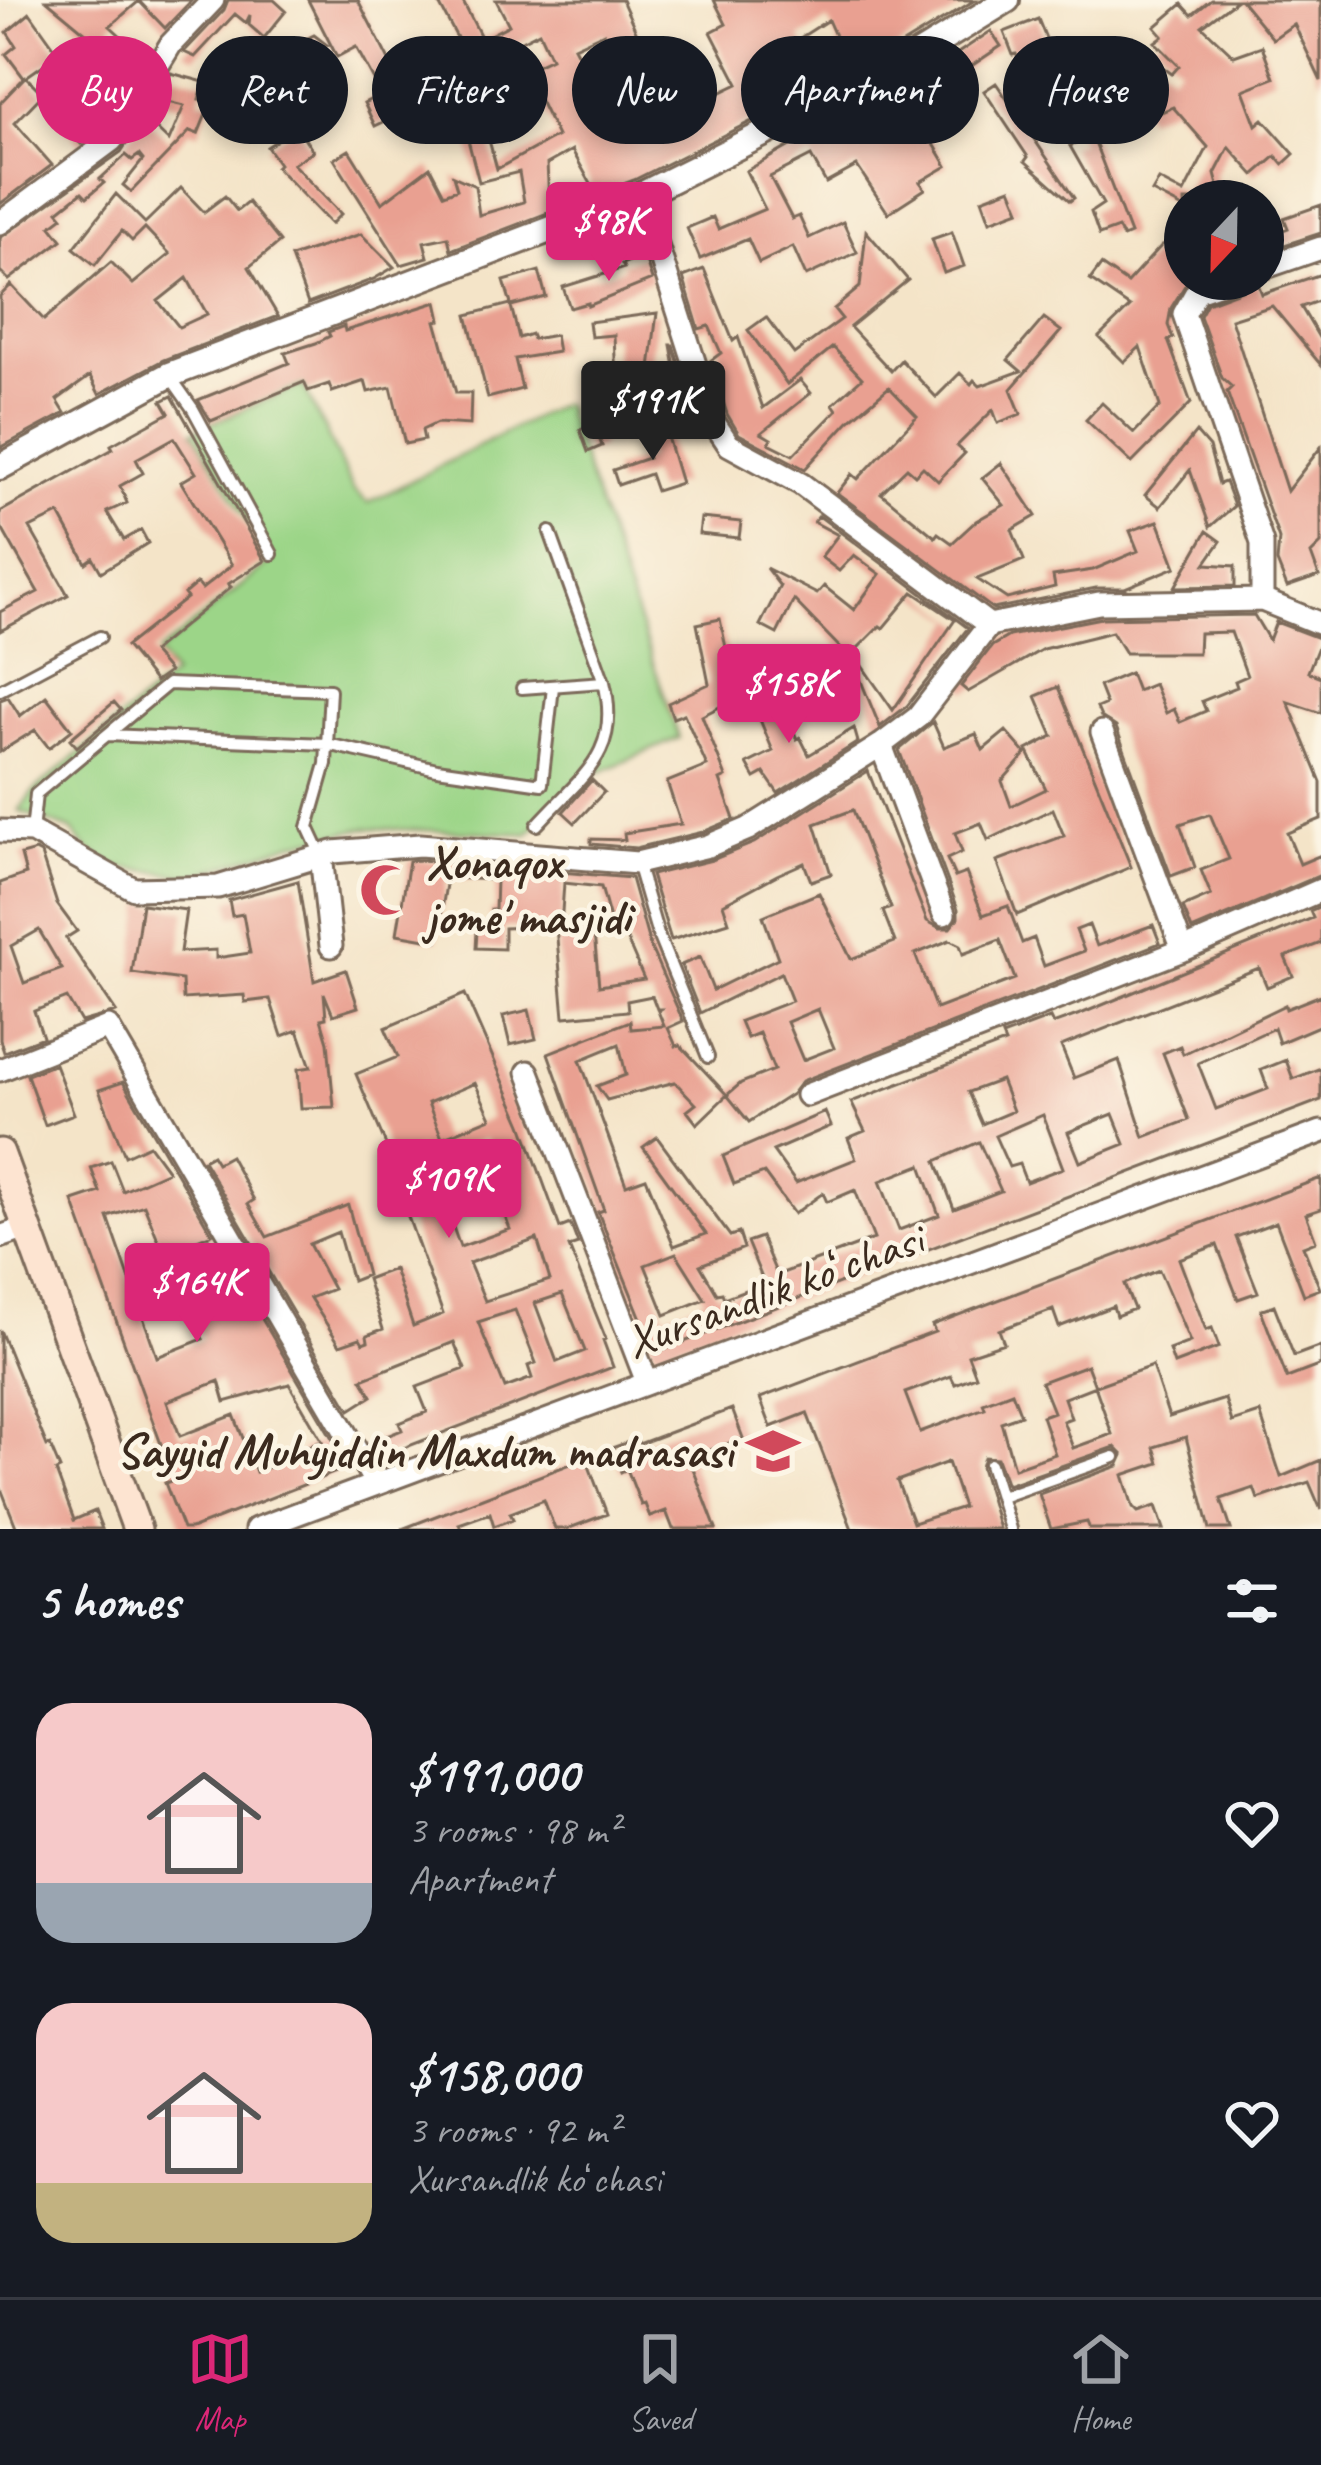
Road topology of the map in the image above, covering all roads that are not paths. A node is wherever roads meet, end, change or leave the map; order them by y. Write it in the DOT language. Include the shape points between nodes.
graph roads {
  1 [pos="213,0"];
  2 [pos="1007,0"];
  3 [pos="641,195"];
  4 [pos="0,223"];
  5 [pos="1321,248"];
  6 [pos="1284,261"];
  7 [pos="1192,300"];
  8 [pos="169,375"];
  9 [pos="0,466"];
  10 [pos="550,532"];
  11 [pos="272,554"];
  12 [pos="1262,600"];
  13 [pos="1321,624"];
  14 [pos="989,626"];
  15 [pos="100,637"];
  16 [pos="604,682"];
  17 [pos="553,687"];
  18 [pos="522,688"];
  19 [pos="0,690"];
  20 [pos="1102,732"];
  21 [pos="107,735"];
  22 [pos="327,744"];
  23 [pos="881,745"];
  24 [pos="537,825"];
  25 [pos="0,831"];
  26 [pos="32,832"];
  27 [pos="320,855"];
  28 [pos="637,863"];
  29 [pos="1321,890"];
  30 [pos="944,914"];
  31 [pos="332,946"];
  32 [pos="1183,950"];
  33 [pos="708,1057"];
  34 [pos="0,1070"];
  35 [pos="528,1072"];
  36 [pos="807,1095"];
  37 [pos="1321,1132"];
  38 [pos="0,1154"];
  39 [pos="13,1233"];
  40 [pos="647,1382"];
  41 [pos="1114,1457"];
  42 [pos="990,1464"];
  43 [pos="376,1484"];
  44 [pos="1001,1497"];
  45 [pos="137,1529"];
  46 [pos="256,1529"];
  47 [pos="1010,1529"];
  1 -- 4 [label="street" via="171,44 112,140"];
  2 -- 3 [label="street" via="901,65"];
  3 -- 8 [label="street"];
  3 -- 14 [label="street" via="713,422 728,446 802,484"];
  5 -- 6 [label="street"];
  7 -- 12 [label="street" via="1184,314 1262,543"];
  8 -- 9 [label="street"];
  8 -- 11 [label="lane"];
  10 -- 16 [label="lane"];
  12 -- 13 [label="street"];
  12 -- 14 [label="street" via="1100,604"];
  14 -- 23 [label="street" via="918,718"];
  15 -- 19 [label="lane"];
  16 -- 17 [label="lane"];
  16 -- 24 [label="lane" via="612,714 604,751"];
  17 -- 18 [label="lane"];
  17 -- 22 [label="lane" via="542,784"];
  20 -- 32 [label="street"];
  21 -- 22 [label="lane"];
  21 -- 22 [label="lane" via="168,684 330,690"];
  21 -- 26 [label="lane" via="36,794"];
  22 -- 27 [label="lane" via="308,827"];
  23 -- 28 [label="street" via="748,829"];
  23 -- 30 [label="street"];
  25 -- 26 [label="street"];
  26 -- 27 [label="street" via="134,890 218,887"];
  27 -- 28 [label="street" via="420,845"];
  27 -- 31 [label="street"];
  28 -- 33 [label="lane"];
  29 -- 32 [label="street"];
  32 -- 36 [label="street"];
  34 -- 43 [label="street" via="108,1027"];
  35 -- 40 [label="street"];
  37 -- 40 [label="street, Xursandlik koʻchasi"];
  38 -- 39 [label="main road"];
  39 -- 45 [label="main road"];
  40 -- 43 [label="street, Xursandlik koʻchasi"];
  41 -- 44 [label="lane"];
  42 -- 44 [label="lane"];
  43 -- 46 [label="street, Xursandlik koʻchasi"];
  44 -- 47 [label="lane"];
}
